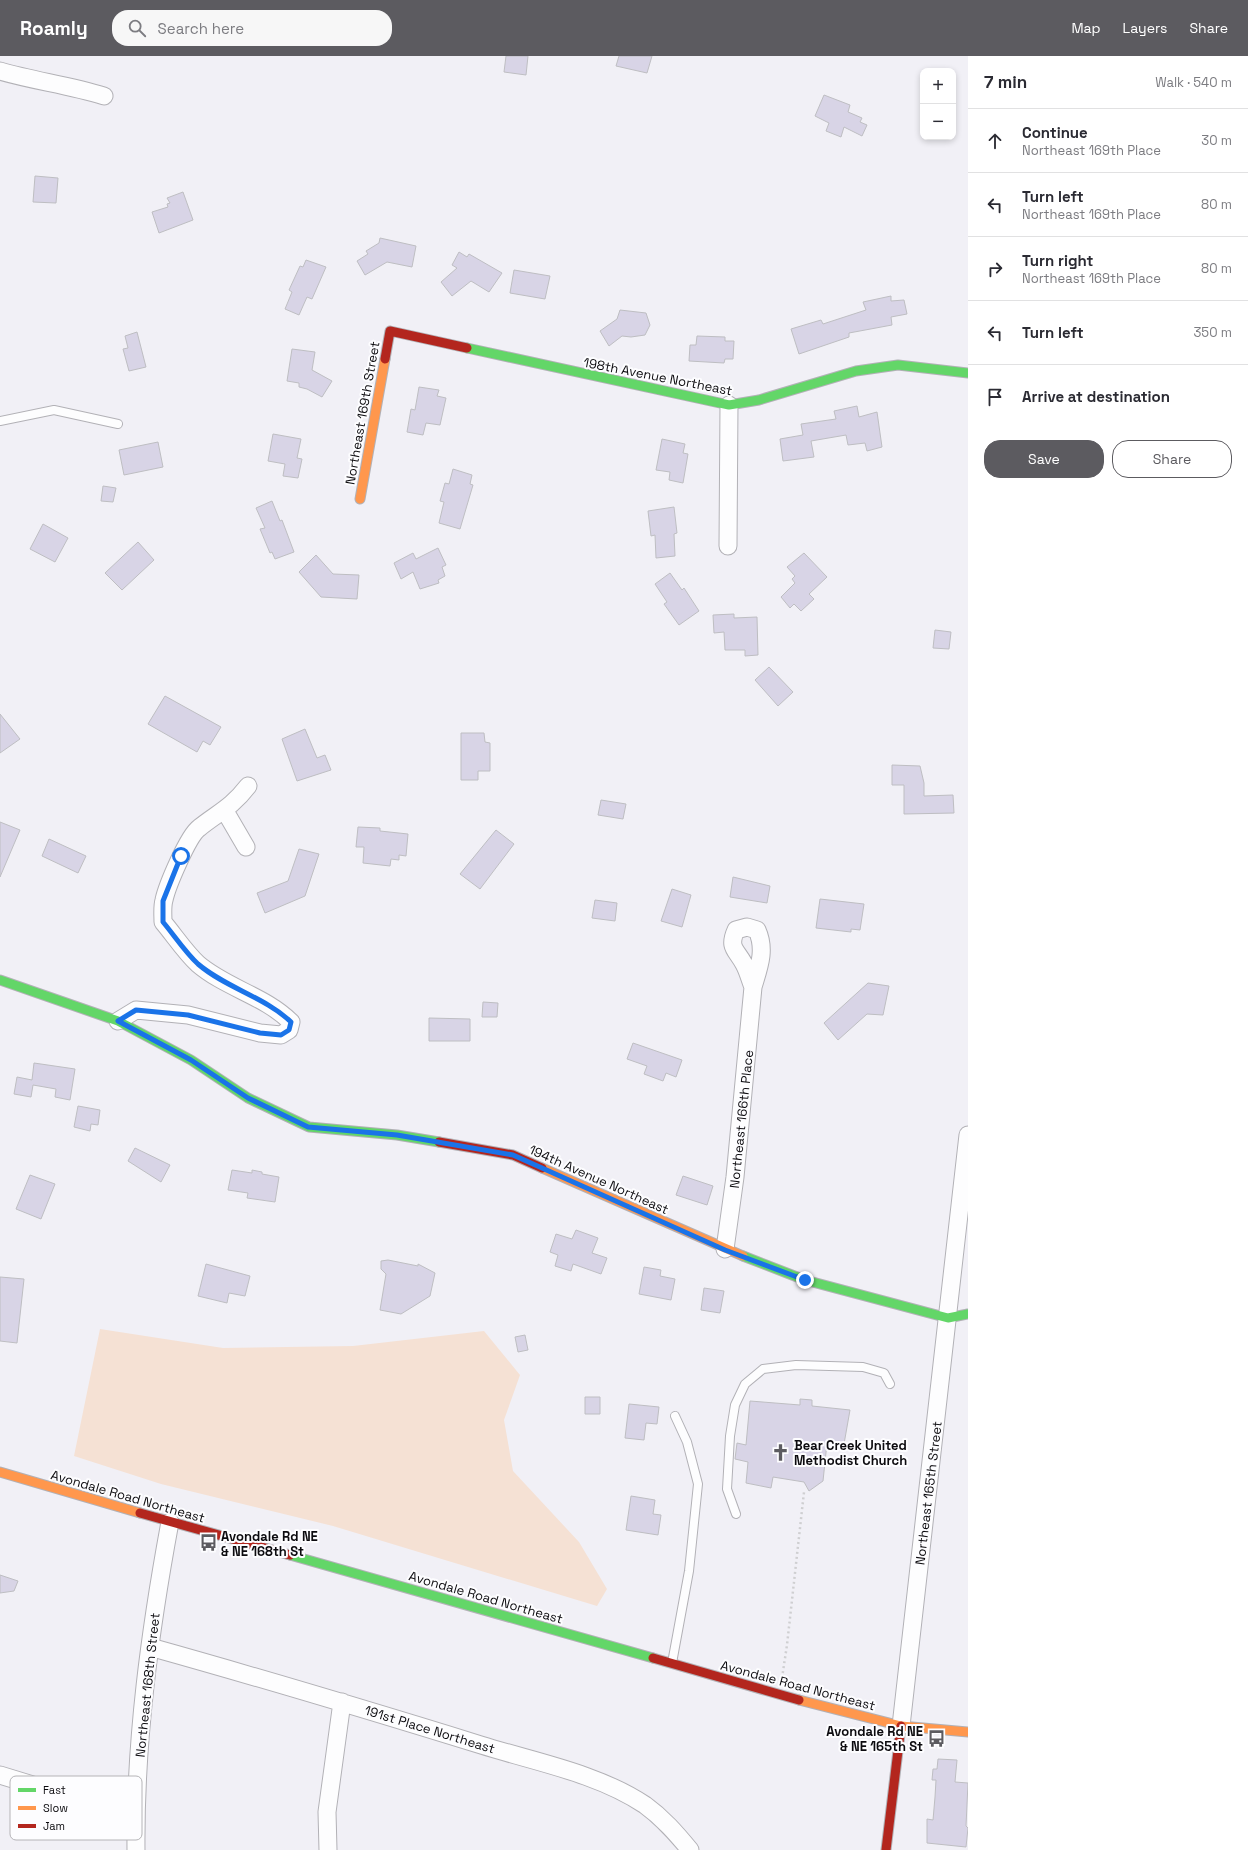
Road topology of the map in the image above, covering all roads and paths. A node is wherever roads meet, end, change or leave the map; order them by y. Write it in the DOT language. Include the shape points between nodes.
graph roads {
  1 [pos="0,71"];
  2 [pos="104,96"];
  3 [pos="390,332"];
  4 [pos="968,373"];
  5 [pos="729,405"];
  6 [pos="0,420"];
  7 [pos="118,424"];
  8 [pos="360,499"];
  9 [pos="728,546"];
  10 [pos="248,786"];
  11 [pos="226,811"];
  12 [pos="246,847"];
  13 [pos="0,980"];
  14 [pos="753,987"];
  15 [pos="118,1021"];
  16 [pos="968,1135"];
  17 [pos="725,1250"];
  18 [pos="968,1314"];
  19 [pos="948,1318"];
  20 [pos="890,1384"];
  21 [pos="675,1416"];
  22 [pos="0,1472"];
  23 [pos="804,1492"];
  24 [pos="736,1514"];
  25 [pos="170,1522"];
  26 [pos="150,1647"];
  27 [pos="672,1664"];
  28 [pos="779,1694"];
  29 [pos="342,1702"];
  30 [pos="901,1726"];
  31 [pos="968,1732"];
  32 [pos="0,1775"];
  33 [pos="138,1776"];
  34 [pos="10,1778"];
  35 [pos="328,1850"];
  36 [pos="690,1850"];
  37 [pos="886,1850"];
  1 -- 2 [label="street"];
  3 -- 5 [label="street, 198th Avenue Northeast"];
  3 -- 8 [label="street, Northeast 169th Street"];
  4 -- 5 [label="street, 198th Avenue Northeast" via="898,365 856,371 759,400"];
  5 -- 9 [label="street"];
  6 -- 7 [label="lane" via="54,410"];
  10 -- 11 [label="street"];
  11 -- 12 [label="street"];
  11 -- 15 [label="street" via="197,829 181,856 163,901 163,922 198,964 281,1012 291,1022 289,1030 281,1035 260,1033 188,1015 136,1010"];
  13 -- 15 [label="street, 194th Avenue Northeast"];
  14 -- 17 [label="street, Northeast 166th Place" via="735,1177"];
  15 -- 17 [label="street, 194th Avenue Northeast" via="191,1060 248,1098 308,1127 397,1135 513,1155"];
  16 -- 19 [label="street, Northeast 165th Street"];
  17 -- 19 [label="street, 194th Avenue Northeast" via="805,1280"];
  18 -- 19 [label="street, 194th Avenue Northeast"];
  19 -- 30 [label="street, Northeast 165th Street"];
  20 -- 24 [label="lane" via="884,1373 863,1367 796,1365 762,1369 745,1384 735,1405 730,1436 727,1489"];
  21 -- 27 [label="lane" via="687,1442 698,1484 689,1571"];
  22 -- 25 [label="street, Avondale Road Northeast"];
  23 -- 28 [label="path"];
  25 -- 26 [label="street, Northeast 168th Street"];
  25 -- 27 [label="street, Avondale Road Northeast"];
  26 -- 29 [label="street, 191st Place Northeast"];
  26 -- 33 [label="street, Northeast 168th Street"];
  27 -- 28 [label="street, Avondale Road Northeast"];
  28 -- 30 [label="street, Avondale Road Northeast"];
  29 -- 35 [label="street" via="327,1812"];
  29 -- 36 [label="street, 191st Place Northeast" via="565,1770 608,1786 644,1805 667,1822"];
  30 -- 31 [label="street, Avondale Road Northeast"];
  30 -- 37 [label="street, Northeast 165th Street"];
  32 -- 34 [label="street"];
}
